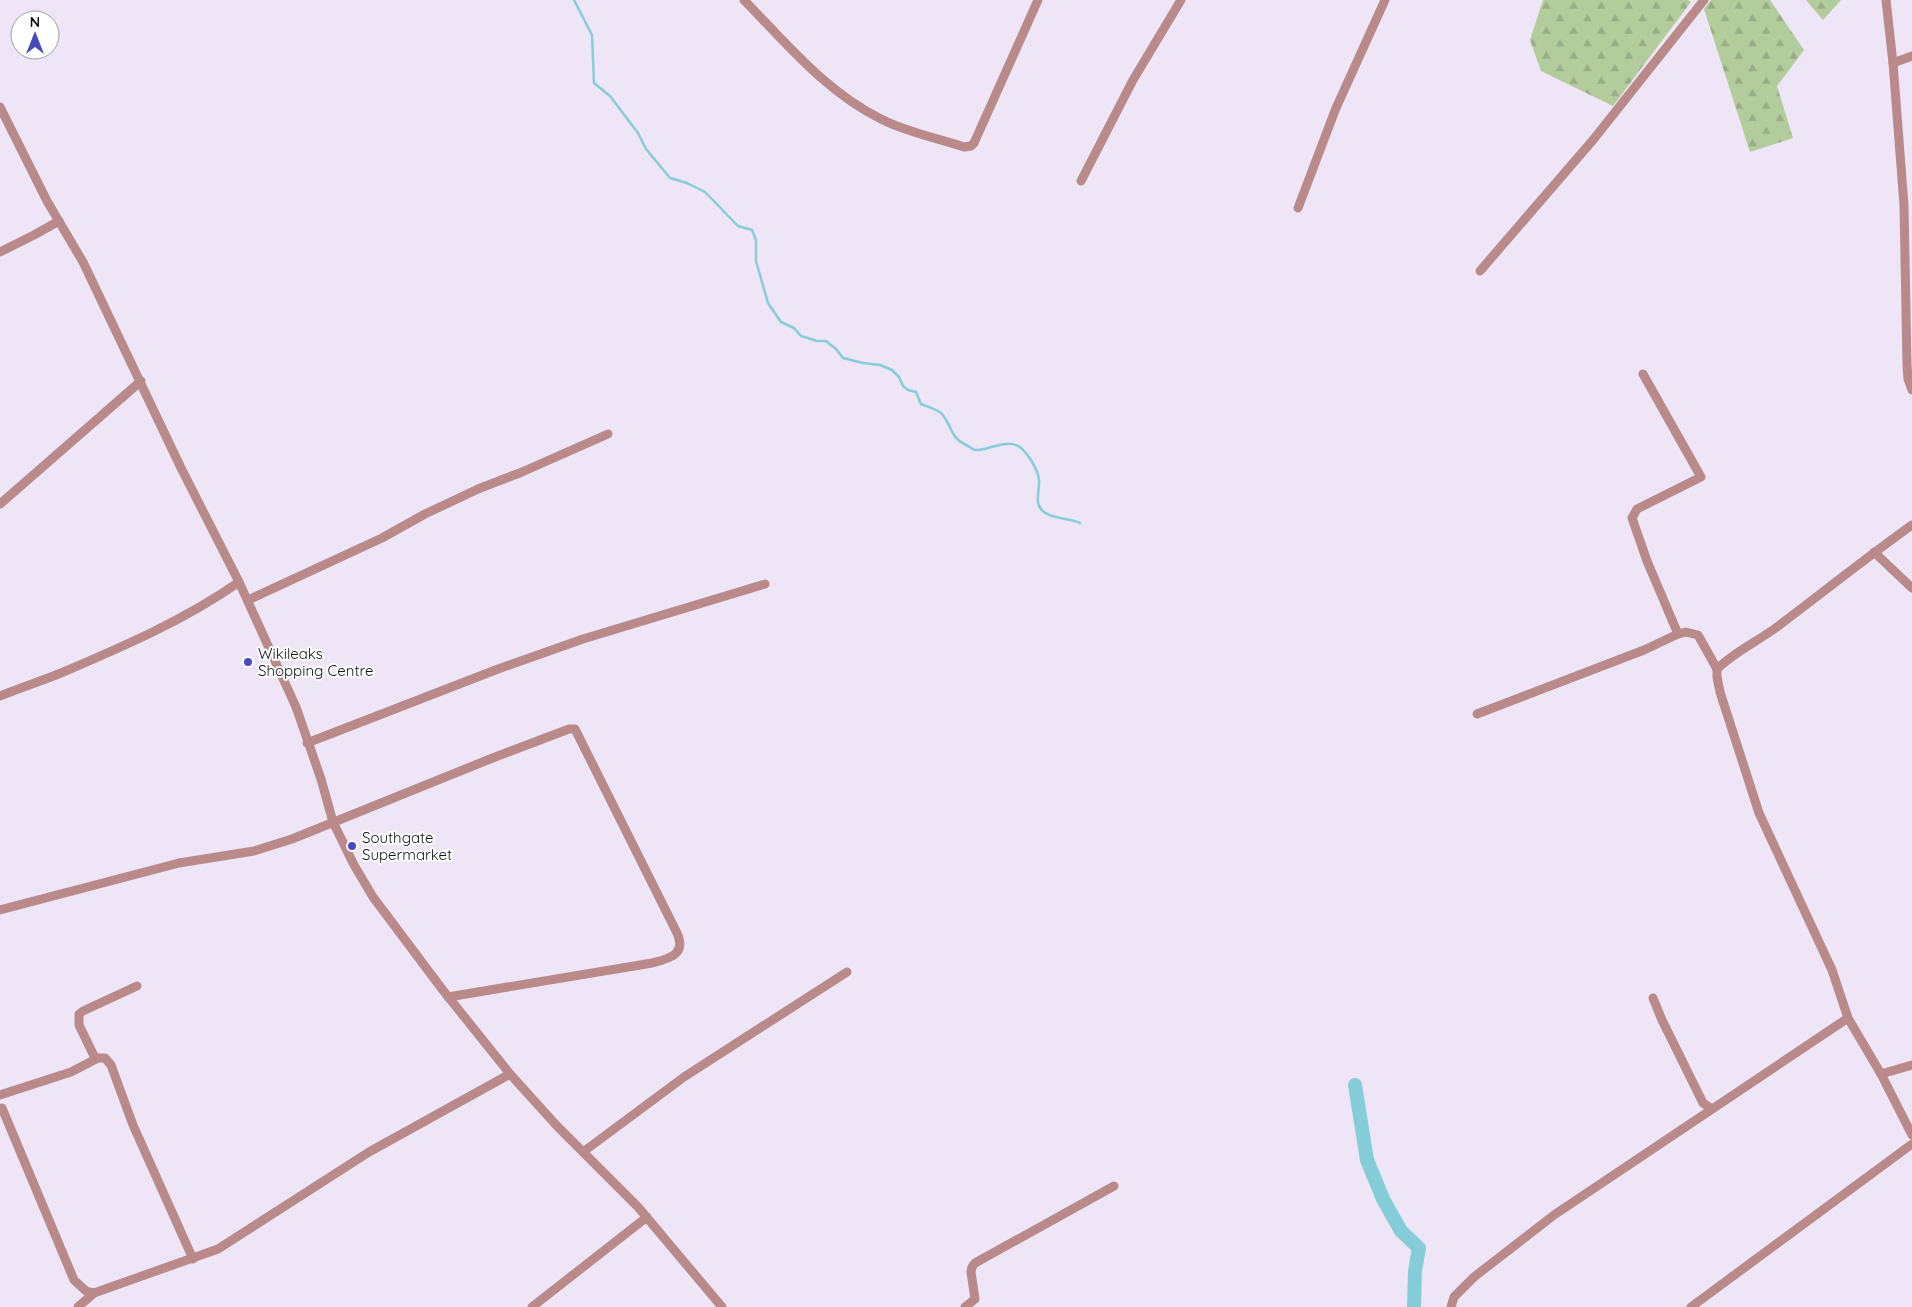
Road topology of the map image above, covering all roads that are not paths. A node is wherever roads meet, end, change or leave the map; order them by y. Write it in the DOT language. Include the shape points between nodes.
graph roads {
  1 [pos="744,0"];
  2 [pos="1038,0"];
  3 [pos="1181,0"];
  4 [pos="1385,0"];
  5 [pos="1704,0"];
  6 [pos="1886,0"];
  7 [pos="1912,56"];
  8 [pos="1893,63"];
  9 [pos="0,107"];
  10 [pos="1080,181"];
  11 [pos="1908,204"];
  12 [pos="1298,208"];
  13 [pos="59,220"];
  14 [pos="0,252"];
  15 [pos="1480,271"];
  16 [pos="1643,374"];
  17 [pos="141,381"];
  18 [pos="1912,390"];
  19 [pos="608,434"];
  20 [pos="0,504"];
  21 [pos="1912,525"];
  22 [pos="1874,552"];
  23 [pos="239,582"];
  24 [pos="765,584"];
  25 [pos="1912,588"];
  26 [pos="248,600"];
  27 [pos="1678,634"];
  28 [pos="1718,669"];
  29 [pos="0,696"];
  30 [pos="1477,714"];
  31 [pos="307,742"];
  32 [pos="333,822"];
  33 [pos="0,910"];
  34 [pos="847,972"];
  35 [pos="138,986"];
  36 [pos="448,998"];
  37 [pos="1653,998"];
  38 [pos="1848,1018"];
  39 [pos="98,1058"];
  40 [pos="1912,1065"];
  41 [pos="510,1074"];
  42 [pos="1881,1074"];
  43 [pos="0,1095"];
  44 [pos="2,1108"];
  45 [pos="1712,1109"];
  46 [pos="1912,1135"];
  47 [pos="1912,1144"];
  48 [pos="583,1152"];
  49 [pos="1114,1186"];
  50 [pos="647,1218"];
  51 [pos="193,1258"];
  52 [pos="94,1293"];
  53 [pos="78,1307"];
  54 [pos="532,1307"];
  55 [pos="722,1307"];
  56 [pos="965,1307"];
  57 [pos="1450,1307"];
  58 [pos="1691,1307"];
  1 -- 2 [label="street" via="792,52 859,106 882,120 969,147 974,143"];
  3 -- 10 [label="street" via="1133,80"];
  4 -- 12 [label="street" via="1336,108"];
  5 -- 15 [label="street" via="1593,140"];
  6 -- 8 [label="street"];
  7 -- 8 [label="street"];
  8 -- 11 [label="street"];
  9 -- 13 [label="street"];
  11 -- 18 [label="street" via="1907,364"];
  13 -- 14 [label="street"];
  13 -- 17 [label="street"];
  16 -- 27 [label="street" via="1701,476 1637,508 1632,518"];
  17 -- 20 [label="street"];
  17 -- 23 [label="street"];
  19 -- 26 [label="street" via="425,514 382,538"];
  21 -- 22 [label="street"];
  22 -- 25 [label="street"];
  22 -- 28 [label="street"];
  23 -- 26 [label="street"];
  23 -- 29 [label="street" via="218,597 151,632 62,673"];
  24 -- 31 [label="street" via="583,639"];
  26 -- 31 [label="street" via="296,707"];
  27 -- 28 [label="street" via="1692,632 1698,635"];
  27 -- 30 [label="street"];
  28 -- 38 [label="street" via="1720,692 1759,813 1832,970"];
  31 -- 32 [label="street"];
  32 -- 33 [label="street" via="254,851 179,863"];
  32 -- 36 [label="street" via="373,897"];
  32 -- 36 [label="street" via="569,730 578,732 679,938 680,948 669,959 652,964"];
  34 -- 48 [label="street" via="684,1077"];
  35 -- 39 [label="street" via="79,1014 79,1025"];
  36 -- 41 [label="street"];
  37 -- 45 [label="street" via="1703,1103"];
  38 -- 42 [label="street"];
  38 -- 45 [label="street"];
  39 -- 43 [label="street" via="71,1072"];
  39 -- 51 [label="street" via="105,1058 111,1065 133,1125"];
  40 -- 42 [label="street"];
  41 -- 48 [label="street"];
  41 -- 51 [label="street" via="370,1152 218,1249"];
  42 -- 46 [label="street"];
  44 -- 52 [label="street" via="74,1280 86,1291"];
  45 -- 57 [label="street" via="1554,1215 1474,1277 1454,1297"];
  47 -- 58 [label="street"];
  48 -- 50 [label="street"];
  49 -- 56 [label="street" via="975,1264 971,1272 975,1299"];
  50 -- 54 [label="street"];
  50 -- 55 [label="street"];
  51 -- 52 [label="street"];
  52 -- 53 [label="street"];
}
